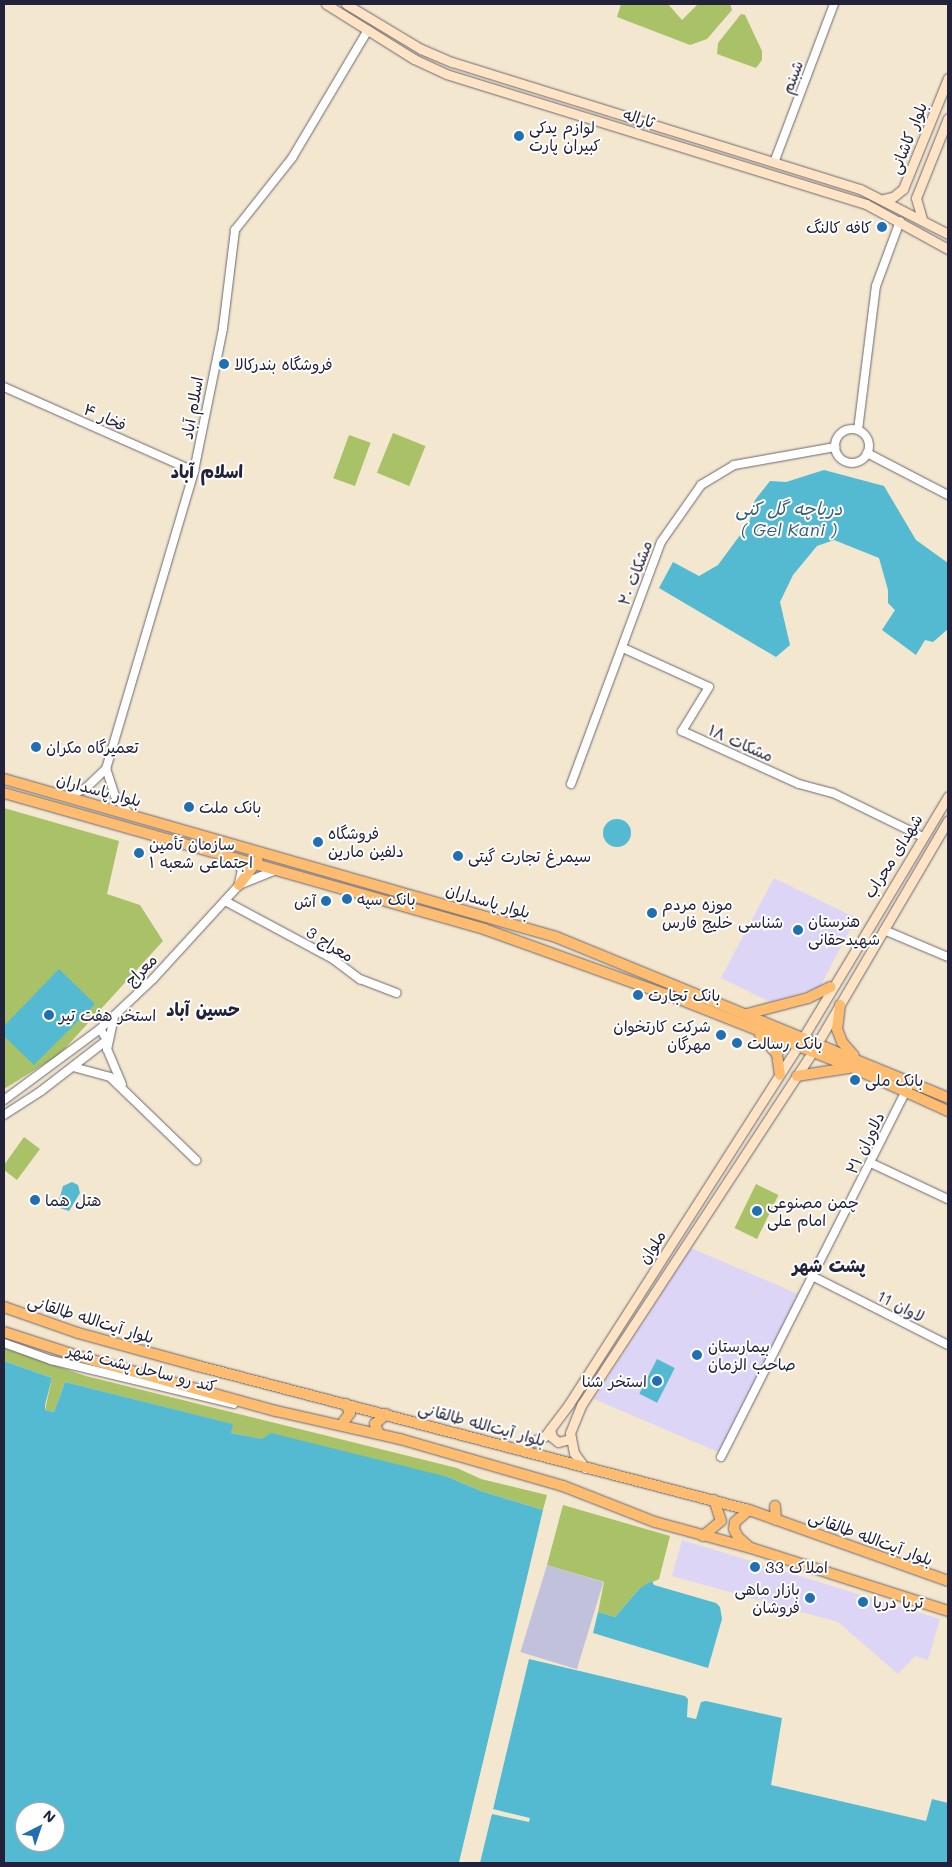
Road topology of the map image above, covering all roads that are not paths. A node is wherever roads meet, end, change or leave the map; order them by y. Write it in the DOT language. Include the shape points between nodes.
graph roads {
  1 [pos="326,4"];
  2 [pos="346,4"];
  3 [pos="834,4"];
  4 [pos="368,30"];
  5 [pos="948,78"];
  6 [pos="538,91"];
  7 [pos="534,103"];
  8 [pos="948,118"];
  9 [pos="946,128"];
  10 [pos="775,160"];
  11 [pos="903,189"];
  12 [pos="916,198"];
  13 [pos="884,199"];
  14 [pos="922,219"];
  15 [pos="900,221"];
  16 [pos="948,234"];
  17 [pos="948,248"];
  18 [pos="4,387"];
  19 [pos="858,430"];
  20 [pos="835,447"];
  21 [pos="867,453"];
  22 [pos="194,472"];
  23 [pos="948,496"];
  24 [pos="623,648"];
  25 [pos="106,769"];
  26 [pos="4,780"];
  27 [pos="571,784"];
  28 [pos="4,793"];
  29 [pos="948,796"];
  30 [pos="68,797"];
  31 [pos="129,814"];
  32 [pos="948,820"];
  33 [pos="922,837"];
  34 [pos="265,851"];
  35 [pos="232,857"];
  36 [pos="255,864"];
  37 [pos="277,870"];
  38 [pos="239,885"];
  39 [pos="225,900"];
  40 [pos="884,930"];
  41 [pos="948,957"];
  42 [pos="831,987"];
  43 [pos="396,993"];
  44 [pos="840,1005"];
  45 [pos="747,1014"];
  46 [pos="114,1015"];
  47 [pos="100,1029"];
  48 [pos="756,1031"];
  49 [pos="804,1036"];
  50 [pos="107,1040"];
  51 [pos="818,1042"];
  52 [pos="797,1048"];
  53 [pos="811,1054"];
  54 [pos="859,1060"];
  55 [pos="58,1062"];
  56 [pos="73,1067"];
  57 [pos="851,1067"];
  58 [pos="66,1073"];
  59 [pos="780,1075"];
  60 [pos="797,1076"];
  61 [pos="126,1091"];
  62 [pos="906,1091"];
  63 [pos="948,1098"];
  64 [pos="4,1100"];
  65 [pos="948,1111"];
  66 [pos="4,1115"];
  67 [pos="196,1160"];
  68 [pos="871,1162"];
  69 [pos="948,1199"];
  70 [pos="814,1277"];
  71 [pos="4,1307"];
  72 [pos="4,1332"];
  73 [pos="4,1343"];
  74 [pos="948,1345"];
  75 [pos="346,1404"];
  76 [pos="276,1411"];
  77 [pos="386,1414"];
  78 [pos="341,1425"];
  79 [pos="550,1430"];
  80 [pos="379,1434"];
  81 [pos="570,1439"];
  82 [pos="518,1448"];
  83 [pos="721,1456"];
  84 [pos="586,1468"];
  85 [pos="714,1500"];
  86 [pos="775,1506"];
  87 [pos="750,1510"];
  88 [pos="776,1520"];
  89 [pos="703,1536"];
  90 [pos="751,1548"];
  91 [pos="948,1581"];
  92 [pos="948,1611"];
  1 -- 4 [label="main road, ثاراله"];
  2 -- 6 [label="main road, ثاراله" via="421,49"];
  3 -- 10 [label="street, شبنم"];
  4 -- 7 [label="main road, ثاراله" via="446,74"];
  4 -- 22 [label="street, اسلام آباد" via="292,158 234,230 223,328"];
  5 -- 11 [label="main road, بلوار کاشانی"];
  6 -- 7 [label="main road"];
  6 -- 10 [label="main road, ثاراله"];
  7 -- 15 [label="main road, ثاراله" via="866,204"];
  8 -- 9 [label="main road, بلوار کاشانی"];
  9 -- 12 [label="main road, بلوار کاشانی"];
  10 -- 13 [label="main road, ثاراله"];
  11 -- 12 [label="main road" via="907,195"];
  11 -- 13 [label="main road, بلوار کاشانی"];
  12 -- 14 [label="main road"];
  13 -- 14 [label="main road, ثاراله"];
  14 -- 16 [label="main road, ثاراله"];
  15 -- 17 [label="main road, ثاراله"];
  15 -- 19 [label="street" via="876,286"];
  18 -- 22 [label="street, فخار ۴"];
  19 -- 20 [label="street" via="842,432"];
  19 -- 21 [label="street" via="867,440"];
  20 -- 21 [label="street" via="841,459 849,463 858,462"];
  20 -- 24 [label="street, مشکات ۲۰" via="734,465 701,485 661,542"];
  21 -- 23 [label="street"];
  22 -- 25 [label="street, اسلام آباد"];
  24 -- 27 [label="street, مشکات ۲۰"];
  24 -- 33 [label="street, مشکات ۱۸" via="709,687 682,731 799,784 833,793"];
  25 -- 30 [label="street" via="86,788"];
  25 -- 31 [label="street" via="115,796"];
  26 -- 30 [label="main road, بلوار پاسداران"];
  28 -- 35 [label="main road, بلوار پاسداران"];
  29 -- 33 [label="main road, شهدای محراب"];
  30 -- 31 [label="main road, بلوار پاسداران"];
  31 -- 34 [label="main road, بلوار پاسداران"];
  32 -- 40 [label="main road, شهدای محراب"];
  33 -- 42 [label="main road, شهدای محراب"];
  34 -- 36 [label="main road"];
  34 -- 45 [label="main road, بلوار پاسداران" via="556,937"];
  35 -- 36 [label="main road, بلوار پاسداران"];
  35 -- 38 [label="street" via="242,870"];
  36 -- 37 [label="main road, بلوار پاسداران"];
  36 -- 38 [label="main road"];
  37 -- 38 [label="street"];
  37 -- 48 [label="main road, بلوار پاسداران" via="484,929 687,1002"];
  38 -- 39 [label="street, معراج"];
  39 -- 43 [label="street, معراج 3" via="333,959 360,979"];
  39 -- 46 [label="street, معراج" via="153,979"];
  40 -- 41 [label="street"];
  40 -- 44 [label="main road, شهدای محراب"];
  42 -- 45 [label="main road" via="808,998"];
  42 -- 49 [label="main road, شهدای محراب"];
  44 -- 51 [label="main road, شهدای محراب"];
  44 -- 54 [label="main road" via="837,1029 842,1042"];
  45 -- 49 [label="main road, بلوار پاسداران"];
  46 -- 47 [label="street, معراج"];
  46 -- 50 [label="street"];
  47 -- 50 [label="street"];
  47 -- 55 [label="street, معراج"];
  48 -- 52 [label="main road, بلوار پاسداران"];
  48 -- 59 [label="main road" via="777,1054"];
  49 -- 51 [label="main road, بلوار پاسداران"];
  49 -- 52 [label="main road"];
  50 -- 56 [label="street"];
  50 -- 61 [label="street" via="111,1064"];
  51 -- 53 [label="main road"];
  51 -- 54 [label="main road, بلوار پاسداران"];
  52 -- 53 [label="main road, بلوار پاسداران"];
  52 -- 59 [label="main road, ملوان"];
  53 -- 57 [label="main road, بلوار پاسداران"];
  53 -- 60 [label="main road, ملوان"];
  54 -- 63 [label="main road, بلوار پاسداران"];
  55 -- 58 [label="street"];
  55 -- 64 [label="street, معراج"];
  56 -- 58 [label="street"];
  56 -- 61 [label="street" via="104,1074"];
  57 -- 60 [label="main road"];
  57 -- 62 [label="main road, بلوار پاسداران"];
  58 -- 66 [label="street"];
  59 -- 79 [label="main road, ملوان"];
  60 -- 81 [label="main road, ملوان" via="582,1404"];
  61 -- 67 [label="street"];
  62 -- 65 [label="main road, بلوار پاسداران"];
  62 -- 68 [label="street, دلاوران ۲۱"];
  68 -- 69 [label="street"];
  68 -- 70 [label="street, دلاوران ۲۱"];
  70 -- 74 [label="street, لاوان 11"];
  70 -- 83 [label="street, دلاوران ۲۱"];
  71 -- 75 [label="main road, بلوار آیت‌الله طالقانی" via="78,1333"];
  72 -- 76 [label="main road" via="81,1357 188,1384"];
  73 -- 76 [label="street, کند رو ساحل پشت شهر" via="51,1360 194,1396"];
  75 -- 77 [label="main road, بلوار آیت‌الله طالقانی"];
  75 -- 78 [label="main road" via="350,1413"];
  76 -- 78 [label="main road"];
  77 -- 80 [label="main road" via="375,1424"];
  77 -- 82 [label="main road, بلوار آیت‌الله طالقانی"];
  78 -- 80 [label="main road"];
  79 -- 81 [label="main road" via="558,1442"];
  79 -- 82 [label="main road, ملوان" via="537,1442"];
  80 -- 89 [label="main road" via="528,1476"];
  81 -- 84 [label="main road" via="574,1454"];
  82 -- 84 [label="main road, بلوار آیت‌الله طالقانی"];
  84 -- 85 [label="main road, بلوار آیت‌الله طالقانی"];
  85 -- 87 [label="main road, بلوار آیت‌الله طالقانی"];
  85 -- 89 [label="main road" via="721,1521"];
  86 -- 88 [label="main road"];
  87 -- 88 [label="main road, بلوار آیت‌الله طالقانی"];
  87 -- 90 [label="main road" via="735,1522 734,1529"];
  88 -- 91 [label="main road, بلوار آیت‌الله طالقانی"];
  89 -- 90 [label="main road"];
  90 -- 92 [label="main road"];
}
